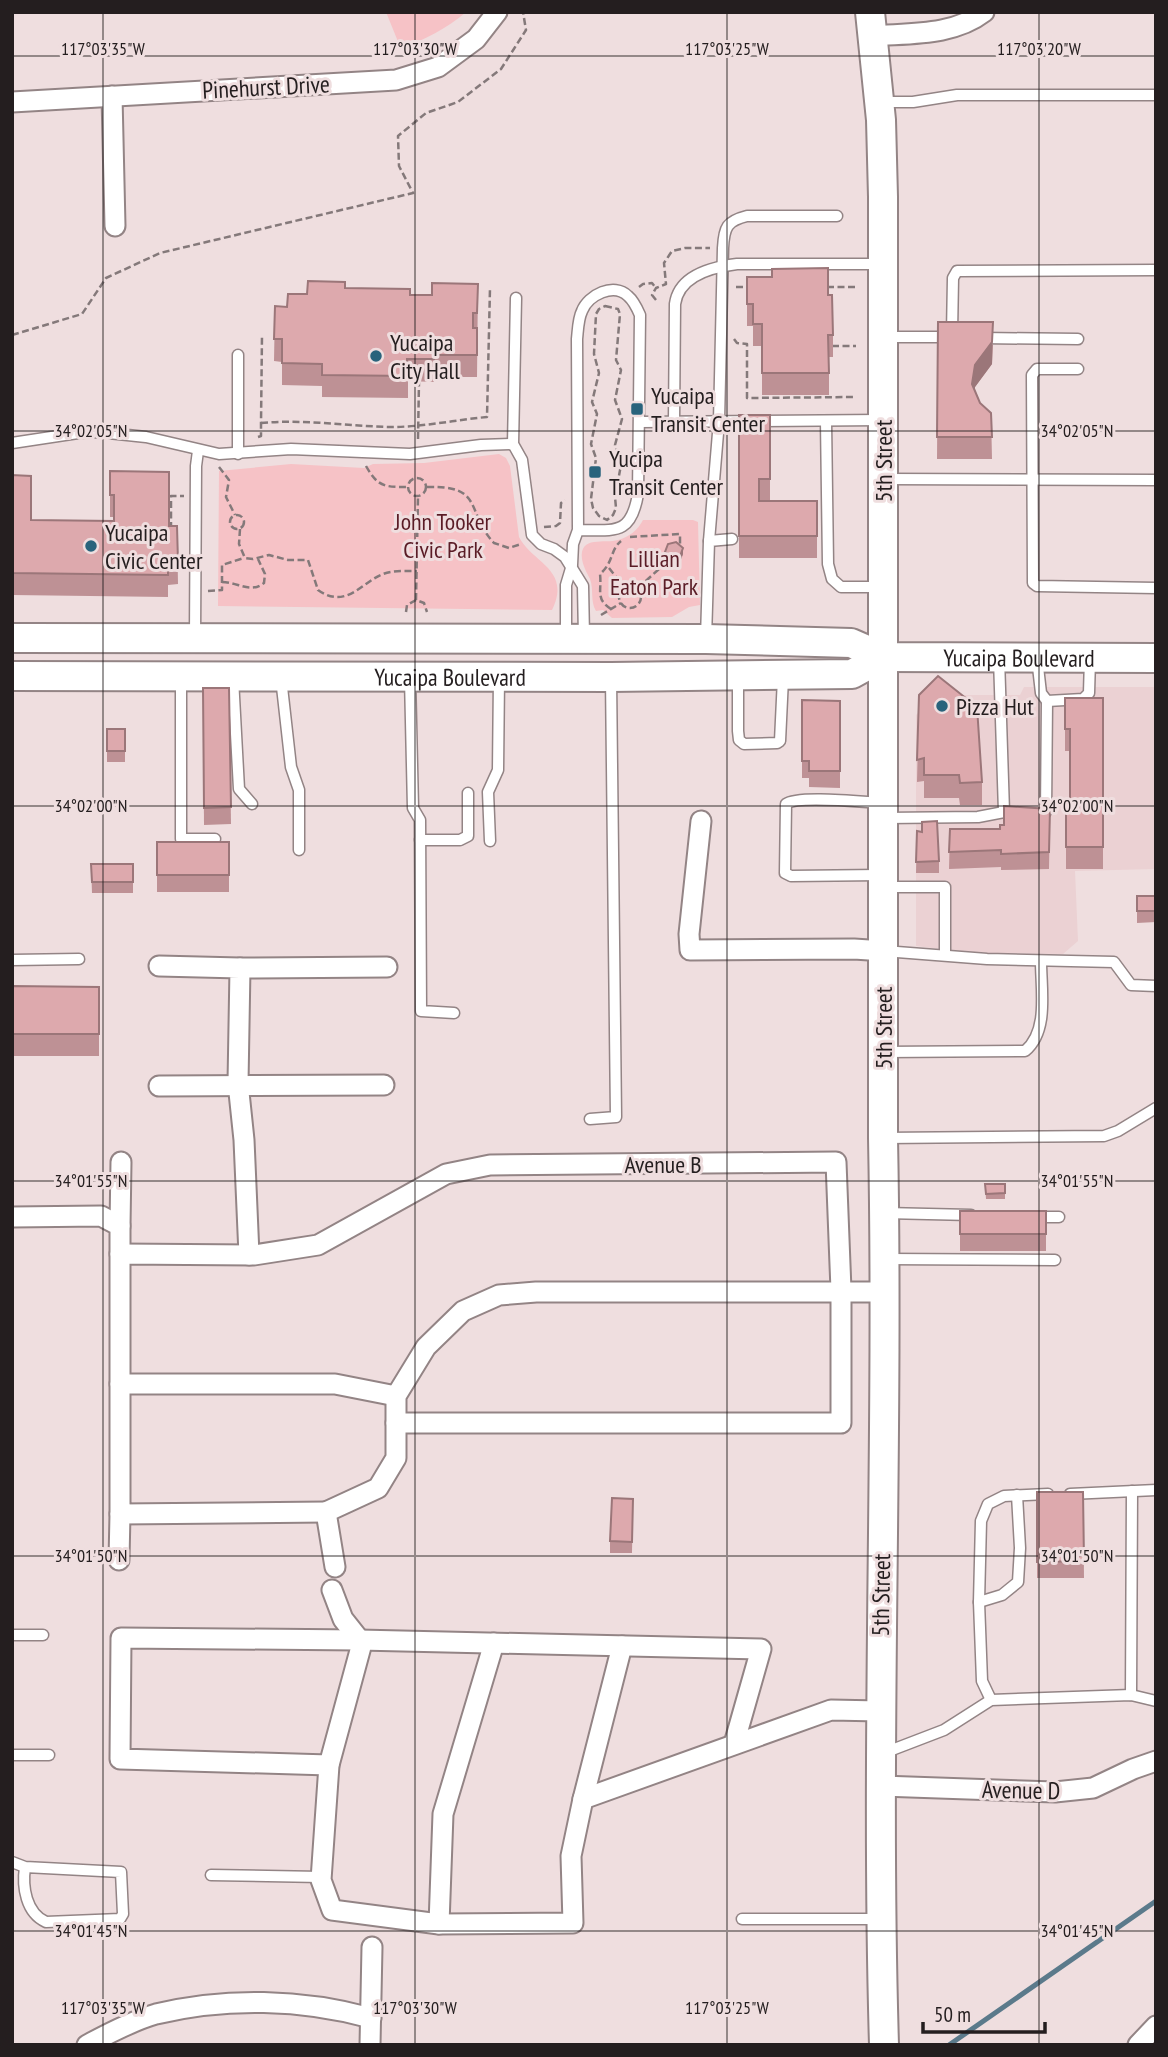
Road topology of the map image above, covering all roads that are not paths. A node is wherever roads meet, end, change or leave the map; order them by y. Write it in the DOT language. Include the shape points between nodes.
graph roads {
  1 [pos="497,12"];
  2 [pos="984,12"];
  3 [pos="871,24"];
  4 [pos="1156,95"];
  5 [pos="112,96"];
  6 [pos="12,102"];
  7 [pos="879,102"];
  8 [pos="837,216"];
  9 [pos="115,226"];
  10 [pos="883,264"];
  11 [pos="723,266"];
  12 [pos="1156,270"];
  13 [pos="516,298"];
  14 [pos="884,337"];
  15 [pos="953,337"];
  16 [pos="1078,339"];
  17 [pos="238,355"];
  18 [pos="1078,369"];
  19 [pos="883,420"];
  20 [pos="719,421"];
  21 [pos="826,421"];
  22 [pos="640,422"];
  23 [pos="674,422"];
  24 [pos="12,443"];
  25 [pos="513,444"];
  26 [pos="198,451"];
  27 [pos="238,454"];
  28 [pos="1032,478"];
  29 [pos="883,479"];
  30 [pos="1156,480"];
  31 [pos="578,530"];
  32 [pos="732,539"];
  33 [pos="709,541"];
  34 [pos="572,565"];
  35 [pos="882,587"];
  36 [pos="1156,588"];
  37 [pos="12,638"];
  38 [pos="195,638"];
  39 [pos="575,639"];
  40 [pos="706,639"];
  41 [pos="883,657"];
  42 [pos="999,658"];
  43 [pos="1037,658"];
  44 [pos="1090,658"];
  45 [pos="1156,659"];
  46 [pos="783,675"];
  47 [pos="12,676"];
  48 [pos="738,676"];
  49 [pos="181,677"];
  50 [pos="233,677"];
  51 [pos="281,677"];
  52 [pos="410,677"];
  53 [pos="499,677"];
  54 [pos="611,677"];
  55 [pos="1047,701"];
  56 [pos="468,793"];
  57 [pos="252,804"];
  58 [pos="883,811"];
  59 [pos="1046,812"];
  60 [pos="701,821"];
  61 [pos="215,839"];
  62 [pos="420,840"];
  63 [pos="490,841"];
  64 [pos="299,850"];
  65 [pos="884,881"];
  66 [pos="884,951"];
  67 [pos="945,955"];
  68 [pos="79,959"];
  69 [pos="12,960"];
  70 [pos="1041,961"];
  71 [pos="159,966"];
  72 [pos="387,967"];
  73 [pos="240,968"];
  74 [pos="1156,986"];
  75 [pos="454,1013"];
  76 [pos="883,1052"];
  77 [pos="384,1085"];
  78 [pos="159,1086"];
  79 [pos="238,1087"];
  80 [pos="1156,1108"];
  81 [pos="590,1119"];
  82 [pos="883,1138"];
  83 [pos="121,1162"];
  84 [pos="885,1213"];
  85 [pos="988,1215"];
  86 [pos="1023,1216"];
  87 [pos="12,1217"];
  88 [pos="1059,1217"];
  89 [pos="120,1226"];
  90 [pos="120,1254"];
  91 [pos="249,1255"];
  92 [pos="885,1259"];
  93 [pos="1055,1260"];
  94 [pos="841,1290"];
  95 [pos="884,1292"];
  96 [pos="120,1384"];
  97 [pos="396,1396"];
  98 [pos="396,1423"];
  99 [pos="1156,1490"];
  100 [pos="1132,1491"];
  101 [pos="1017,1495"];
  102 [pos="326,1512"];
  103 [pos="120,1514"];
  104 [pos="119,1560"];
  105 [pos="335,1567"];
  106 [pos="332,1590"];
  107 [pos="979,1602"];
  108 [pos="12,1634"];
  109 [pos="43,1635"];
  110 [pos="359,1640"];
  111 [pos="494,1643"];
  112 [pos="622,1646"];
  113 [pos="1131,1695"];
  114 [pos="991,1700"];
  115 [pos="1156,1701"];
  116 [pos="880,1711"];
  117 [pos="734,1744"];
  118 [pos="880,1754"];
  119 [pos="12,1755"];
  120 [pos="49,1755"];
  121 [pos="1156,1761"];
  122 [pos="329,1765"];
  123 [pos="881,1786"];
  124 [pos="583,1799"];
  125 [pos="12,1862"];
  126 [pos="25,1867"];
  127 [pos="211,1875"];
  128 [pos="321,1877"];
  129 [pos="742,1919"];
  130 [pos="882,1919"];
  131 [pos="439,1924"];
  132 [pos="372,1947"];
  133 [pos="371,2018"];
  134 [pos="1156,2026"];
  135 [pos="87,2045"];
  136 [pos="370,2045"];
  137 [pos="884,2045"];
  138 [pos="1138,2045"];
  1 -- 5 [label="street, Pinehurst Drive" via="476,39 438,67 396,80"];
  2 -- 3 [label="street" via="968,24 946,30"];
  3 -- 7 [label="main road, 5th Street"];
  4 -- 7 [label="lane" via="957,95"];
  5 -- 6 [label="street, Pinehurst Drive"];
  5 -- 9 [label="street"];
  7 -- 10 [label="main road, 5th Street"];
  8 -- 11 [label="lane" via="734,219 726,228"];
  10 -- 11 [label="lane"];
  10 -- 14 [label="main road, 5th Street"];
  11 -- 20 [label="lane"];
  11 -- 23 [label="lane" via="690,278 677,293"];
  12 -- 15 [label="lane" via="957,271 953,278"];
  13 -- 25 [label="lane"];
  14 -- 15 [label="lane"];
  14 -- 19 [label="main road, 5th Street"];
  15 -- 16 [label="lane"];
  17 -- 27 [label="lane"];
  18 -- 28 [label="lane" via="1037,369 1032,375"];
  19 -- 21 [label="lane"];
  19 -- 29 [label="main road, 5th Street"];
  20 -- 21 [label="lane"];
  20 -- 23 [label="lane"];
  20 -- 33 [label="lane"];
  21 -- 35 [label="lane" via="832,579 841,587"];
  22 -- 23 [label="lane"];
  22 -- 31 [label="lane" via="635,512 620,528"];
  22 -- 31 [label="lane" via="640,315 623,292 596,294 581,311 577,339"];
  24 -- 26 [label="lane" via="99,432"];
  25 -- 27 [label="lane" via="410,454 290,449"];
  25 -- 34 [label="lane" via="522,460 532,536"];
  26 -- 27 [label="lane"];
  26 -- 38 [label="lane"];
  28 -- 29 [label="lane"];
  28 -- 30 [label="lane"];
  28 -- 36 [label="lane" via="1033,583"];
  29 -- 35 [label="main road, 5th Street"];
  31 -- 34 [label="lane"];
  32 -- 33 [label="lane"];
  33 -- 40 [label="lane"];
  34 -- 39 [label="lane" via="566,585"];
  34 -- 39 [label="lane" via="583,586"];
  35 -- 41 [label="main road, 5th Street"];
  37 -- 38 [label="main road, Yucaipa Boulevard"];
  38 -- 39 [label="main road, Yucaipa Boulevard"];
  39 -- 40 [label="main road, Yucaipa Boulevard"];
  40 -- 41 [label="main road, Yucaipa Boulevard" via="851,643"];
  41 -- 42 [label="main road, Yucaipa Boulevard"];
  41 -- 46 [label="main road, Yucaipa Boulevard" via="852,674"];
  41 -- 58 [label="main road, 5th Street"];
  42 -- 43 [label="main road, Yucaipa Boulevard"];
  42 -- 58 [label="lane" via="1004,812 978,817"];
  43 -- 44 [label="main road, Yucaipa Boulevard"];
  43 -- 55 [label="lane" via="1041,693"];
  44 -- 45 [label="main road, Yucaipa Boulevard"];
  44 -- 55 [label="lane" via="1089,693 1083,699"];
  46 -- 48 [label="main road, Yucaipa Boulevard"];
  46 -- 48 [label="lane" via="780,741 744,744 738,731"];
  47 -- 49 [label="main road, Yucaipa Boulevard"];
  48 -- 54 [label="main road, Yucaipa Boulevard"];
  49 -- 50 [label="main road, Yucaipa Boulevard"];
  49 -- 61 [label="lane" via="181,839"];
  50 -- 51 [label="main road, Yucaipa Boulevard"];
  50 -- 57 [label="lane" via="239,789"];
  51 -- 52 [label="main road, Yucaipa Boulevard"];
  51 -- 64 [label="lane" via="291,767 299,790"];
  52 -- 53 [label="main road, Yucaipa Boulevard"];
  52 -- 62 [label="lane" via="413,808 420,820"];
  53 -- 54 [label="main road, Yucaipa Boulevard"];
  53 -- 63 [label="lane" via="498,770 488,792"];
  54 -- 81 [label="lane" via="615,1117"];
  55 -- 59 [label="lane"];
  56 -- 62 [label="lane" via="468,836"];
  58 -- 65 [label="main road, 5th Street"];
  58 -- 65 [label="lane" via="791,800 786,804 785,873"];
  60 -- 66 [label="street" via="690,950"];
  62 -- 75 [label="lane" via="421,1011"];
  65 -- 66 [label="main road, 5th Street"];
  65 -- 67 [label="lane" via="945,887"];
  66 -- 67 [label="lane"];
  66 -- 76 [label="main road, 5th Street"];
  67 -- 70 [label="lane"];
  68 -- 69 [label="lane"];
  70 -- 74 [label="lane" via="1114,962 1131,985"];
  70 -- 76 [label="lane" via="1041,1029 1025,1051"];
  71 -- 73 [label="street"];
  72 -- 73 [label="street"];
  73 -- 79 [label="street"];
  76 -- 82 [label="main road, 5th Street"];
  77 -- 79 [label="street"];
  78 -- 79 [label="street"];
  79 -- 91 [label="street"];
  80 -- 82 [label="lane" via="1104,1136"];
  82 -- 84 [label="main road, 5th Street"];
  83 -- 89 [label="street"];
  84 -- 85 [label="lane"];
  84 -- 92 [label="main road, 5th Street"];
  86 -- 88 [label="lane"];
  87 -- 89 [label="street" via="101,1216"];
  89 -- 90 [label="street"];
  90 -- 91 [label="street, Avenue B"];
  90 -- 96 [label="street"];
  91 -- 94 [label="street, Avenue B" via="318,1245 446,1174 490,1165 836,1162"];
  92 -- 93 [label="lane"];
  92 -- 95 [label="main road, 5th Street"];
  94 -- 95 [label="street"];
  94 -- 97 [label="street" via="499,1295 453,1320 426,1347"];
  94 -- 98 [label="street" via="841,1423"];
  95 -- 116 [label="main road, 5th Street"];
  96 -- 97 [label="street" via="335,1384"];
  96 -- 103 [label="street"];
  97 -- 98 [label="street"];
  98 -- 102 [label="street" via="396,1458 377,1488"];
  99 -- 100 [label="lane"];
  100 -- 101 [label="lane"];
  100 -- 113 [label="lane"];
  101 -- 107 [label="lane" via="988,1504 981,1521"];
  101 -- 107 [label="lane" via="1018,1582 1002,1595"];
  102 -- 103 [label="street"];
  102 -- 105 [label="street"];
  103 -- 104 [label="street"];
  106 -- 110 [label="street" via="343,1619"];
  107 -- 114 [label="lane" via="982,1681"];
  108 -- 109 [label="lane"];
  110 -- 111 [label="street"];
  110 -- 122 [label="street" via="362,1643"];
  110 -- 122 [label="street" via="121,1638 120,1759"];
  111 -- 112 [label="street"];
  111 -- 131 [label="street" via="443,1814"];
  112 -- 117 [label="street" via="761,1649"];
  112 -- 124 [label="street"];
  113 -- 114 [label="lane"];
  113 -- 115 [label="lane"];
  114 -- 118 [label="lane" via="944,1730"];
  116 -- 117 [label="street" via="831,1710"];
  116 -- 118 [label="main road, 5th Street"];
  117 -- 124 [label="street"];
  118 -- 123 [label="main road, 5th Street"];
  119 -- 120 [label="lane"];
  121 -- 123 [label="street, Avenue D" via="1079,1790"];
  122 -- 128 [label="street"];
  123 -- 130 [label="main road, 5th Street"];
  124 -- 131 [label="street" via="571,1856 573,1923"];
  125 -- 126 [label="lane"];
  126 -- 126 [label="lane" via="121,1872 123,1914 120,1919 46,1922 30,1908"];
  127 -- 128 [label="lane"];
  128 -- 131 [label="street" via="332,1910"];
  129 -- 130 [label="lane"];
  130 -- 137 [label="main road, 5th Street"];
  132 -- 133 [label="street"];
  133 -- 135 [label="street" via="281,2003 218,2004 156,2015"];
  133 -- 136 [label="street"];
  134 -- 138 [label="street"];
}
